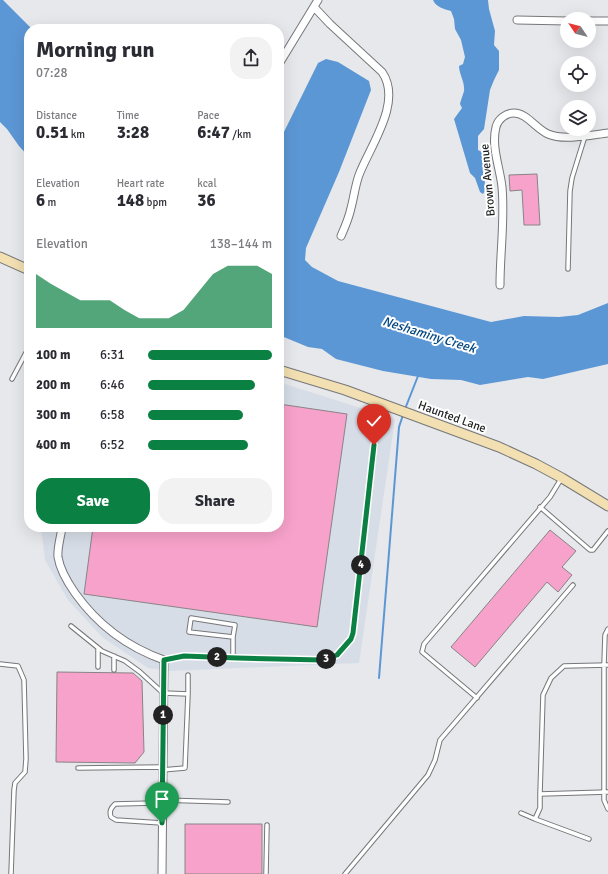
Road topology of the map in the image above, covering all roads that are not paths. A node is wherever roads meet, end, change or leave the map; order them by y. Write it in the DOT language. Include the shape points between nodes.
graph roads {
  1 [pos="318,0"];
  2 [pos="314,7"];
  3 [pos="517,20"];
  4 [pos="560,21"];
  5 [pos="596,21"];
  6 [pos="608,21"];
  7 [pos="284,56"];
  8 [pos="608,134"];
  9 [pos="596,135"];
  10 [pos="560,136"];
  11 [pos="585,136"];
  12 [pos="341,236"];
  13 [pos="0,257"];
  14 [pos="24,268"];
  15 [pos="568,269"];
  16 [pos="500,285"];
  17 [pos="24,356"];
  18 [pos="284,372"];
  19 [pos="12,379"];
  20 [pos="374,445"];
  21 [pos="562,478"];
  22 [pos="608,506"];
  23 [pos="540,507"];
  24 [pos="608,531"];
  25 [pos="61,532"];
  26 [pos="573,585"];
  27 [pos="71,626"];
  28 [pos="608,629"];
  29 [pos="234,638"];
  30 [pos="98,648"];
  31 [pos="114,656"];
  32 [pos="232,658"];
  33 [pos="164,660"];
  34 [pos="0,664"];
  35 [pos="606,665"];
  36 [pos="98,667"];
  37 [pos="114,670"];
  38 [pos="188,675"];
  39 [pos="164,693"];
  40 [pos="188,694"];
  41 [pos="477,698"];
  42 [pos="78,768"];
  43 [pos="162,768"];
  44 [pos="606,792"];
  45 [pos="540,794"];
  46 [pos="162,800"];
  47 [pos="228,802"];
  48 [pos="608,809"];
  49 [pos="522,813"];
  50 [pos="535,819"];
  51 [pos="162,823"];
  52 [pos="267,825"];
  53 [pos="589,838"];
  54 [pos="11,874"];
  55 [pos="162,874"];
  56 [pos="266,874"];
  57 [pos="345,874"];
  1 -- 2 [label="street"];
  2 -- 7 [label="street"];
  2 -- 12 [label="street" via="382,72 388,89 384,117 359,175"];
  3 -- 4 [label="street"];
  5 -- 6 [label="street"];
  8 -- 9 [label="street, Brown Avenue"];
  10 -- 16 [label="street, Brown Avenue" via="548,134 517,114 507,115 497,125 495,148 502,187 503,216"];
  11 -- 15 [label="lane" via="570,192"];
  13 -- 14 [label="street"];
  17 -- 19 [label="lane"];
  18 -- 21 [label="street, Haunted Lane" via="345,390 499,447"];
  20 -- 32 [label="lane" via="351,639 337,655 326,659"];
  21 -- 22 [label="street, Haunted Lane"];
  21 -- 23 [label="lane"];
  23 -- 24 [label="lane" via="590,550 593,550"];
  23 -- 41 [label="lane" via="424,644 422,652"];
  25 -- 33 [label="street" via="58,557 66,580 86,608 127,642"];
  26 -- 41 [label="lane"];
  27 -- 30 [label="lane"];
  28 -- 35 [label="lane" via="605,635"];
  29 -- 29 [label="lane" via="189,632 190,618 235,625"];
  29 -- 32 [label="lane"];
  30 -- 31 [label="lane"];
  30 -- 36 [label="lane"];
  31 -- 37 [label="lane"];
  31 -- 39 [label="lane" via="140,672"];
  32 -- 33 [label="lane" via="184,656"];
  33 -- 39 [label="street"];
  34 -- 54 [label="lane" via="18,666 24,680 26,759 25,772 15,783 14,790"];
  35 -- 44 [label="lane"];
  35 -- 45 [label="lane" via="564,666 551,678 543,695"];
  38 -- 40 [label="lane"];
  39 -- 40 [label="lane"];
  39 -- 43 [label="street"];
  40 -- 43 [label="lane" via="185,768"];
  41 -- 57 [label="lane" via="440,740 428,775"];
  42 -- 43 [label="lane"];
  43 -- 46 [label="street"];
  44 -- 45 [label="lane"];
  44 -- 48 [label="lane" via="604,800"];
  45 -- 50 [label="lane" via="540,808"];
  46 -- 47 [label="lane"];
  46 -- 51 [label="street"];
  46 -- 51 [label="lane" via="149,804 115,804 110,813 116,820"];
  49 -- 50 [label="lane"];
  50 -- 53 [label="lane"];
  51 -- 55 [label="street"];
  52 -- 56 [label="lane"];
}
